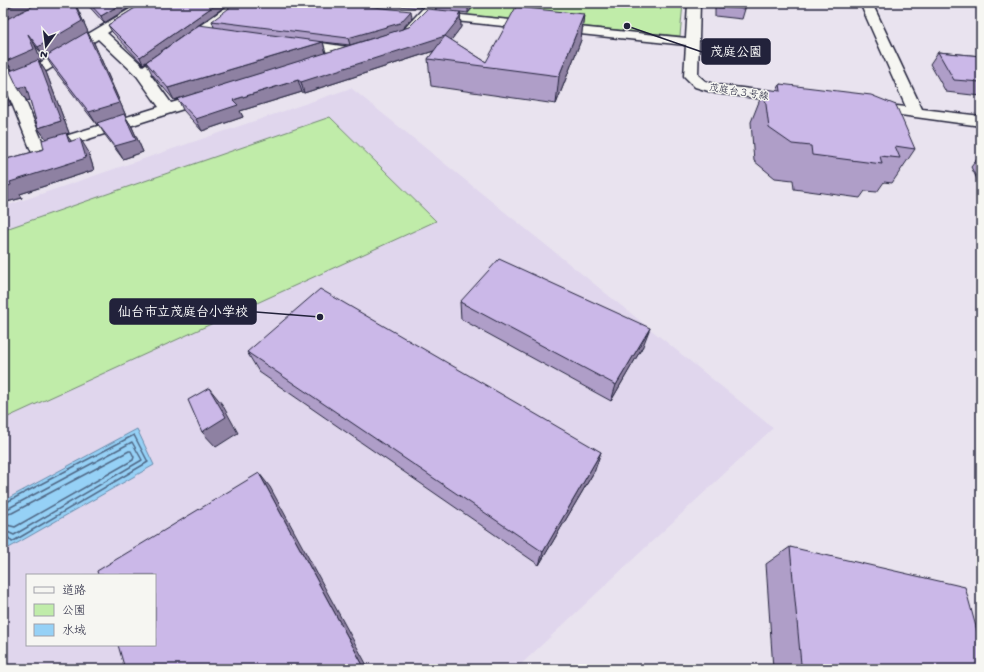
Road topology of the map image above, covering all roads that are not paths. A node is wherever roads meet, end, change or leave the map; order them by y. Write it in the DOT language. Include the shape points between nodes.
graph roads {
  1 [pos="148,3"];
  2 [pos="239,3"];
  3 [pos="434,3"];
  4 [pos="694,3"];
  5 [pos="866,3"];
  6 [pos="410,13"];
  7 [pos="425,15"];
  8 [pos="202,31"];
  9 [pos="216,32"];
  10 [pos="100,34"];
  11 [pos="398,37"];
  12 [pos="282,41"];
  13 [pos="692,42"];
  14 [pos="369,47"];
  15 [pos="354,52"];
  16 [pos="324,61"];
  17 [pos="142,73"];
  18 [pos="5,78"];
  19 [pos="220,93"];
  20 [pos="808,100"];
  21 [pos="854,106"];
  22 [pos="168,109"];
  23 [pos="916,113"];
  24 [pos="981,121"];
  1 -- 10 [label="street"];
  2 -- 8 [label="street"];
  3 -- 7 [label="street"];
  4 -- 13 [label="street, 茂庭台３号線"];
  5 -- 23 [label="street"];
  6 -- 7 [label="street"];
  7 -- 11 [label="street" via="406,34"];
  7 -- 13 [label="street"];
  8 -- 9 [label="street"];
  8 -- 17 [label="street"];
  10 -- 17 [label="street"];
  10 -- 18 [label="street" via="43,67"];
  12 -- 15 [label="street"];
  13 -- 20 [label="street, 茂庭台３号線" via="691,76 700,84 716,89"];
  14 -- 15 [label="street"];
  15 -- 16 [label="street"];
  17 -- 22 [label="street"];
  18 -- 22 [label="street" via="38,150"];
  19 -- 22 [label="street"];
  21 -- 23 [label="street"];
  23 -- 24 [label="street"];
}
